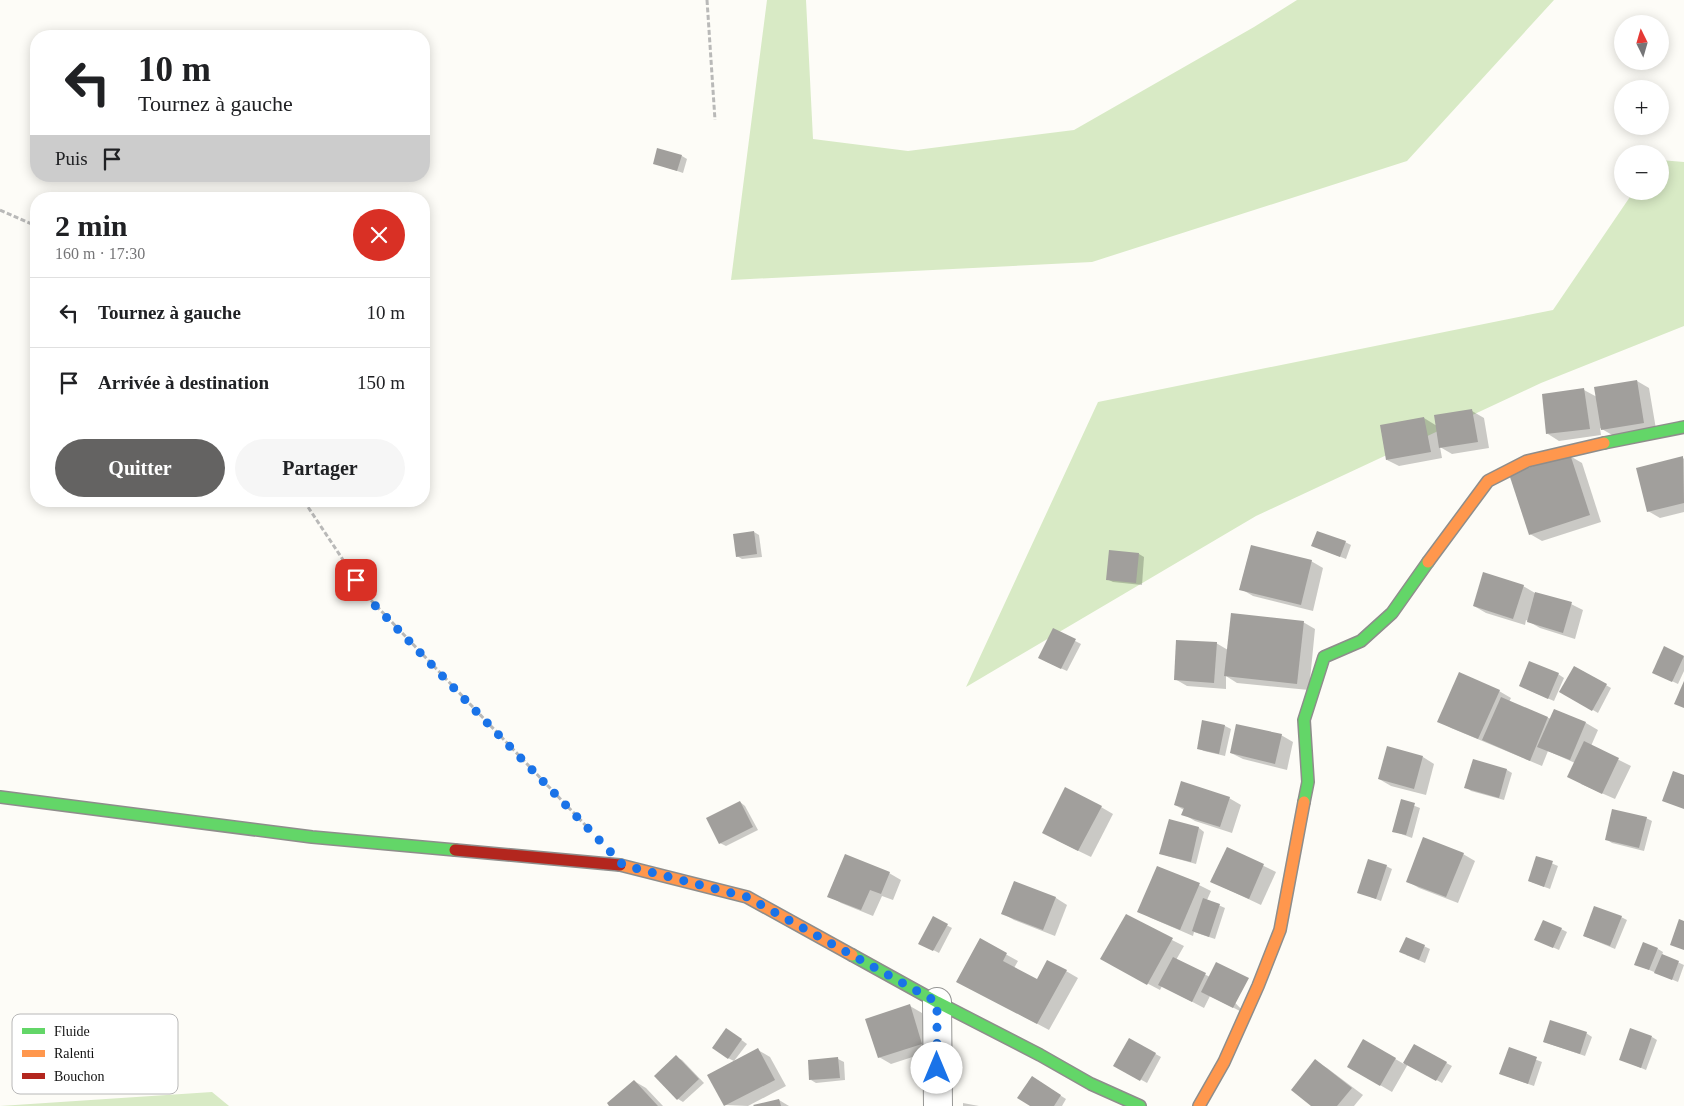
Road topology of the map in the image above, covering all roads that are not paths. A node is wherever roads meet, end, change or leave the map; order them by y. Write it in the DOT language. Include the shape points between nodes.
graph roads {
  1 [pos="1684,427"];
  2 [pos="0,797"];
  3 [pos="937,1002"];
  4 [pos="938,1106"];
  5 [pos="1140,1106"];
  6 [pos="1200,1106"];
  1 -- 6 [label="street" via="1527,461 1488,481 1392,613 1360,641 1324,657 1304,720 1308,782 1280,930 1224,1062"];
  2 -- 3 [label="street" via="312,837 623,865 747,897"];
  3 -- 4 [label="street"];
  3 -- 5 [label="street" via="1091,1084"];
}
